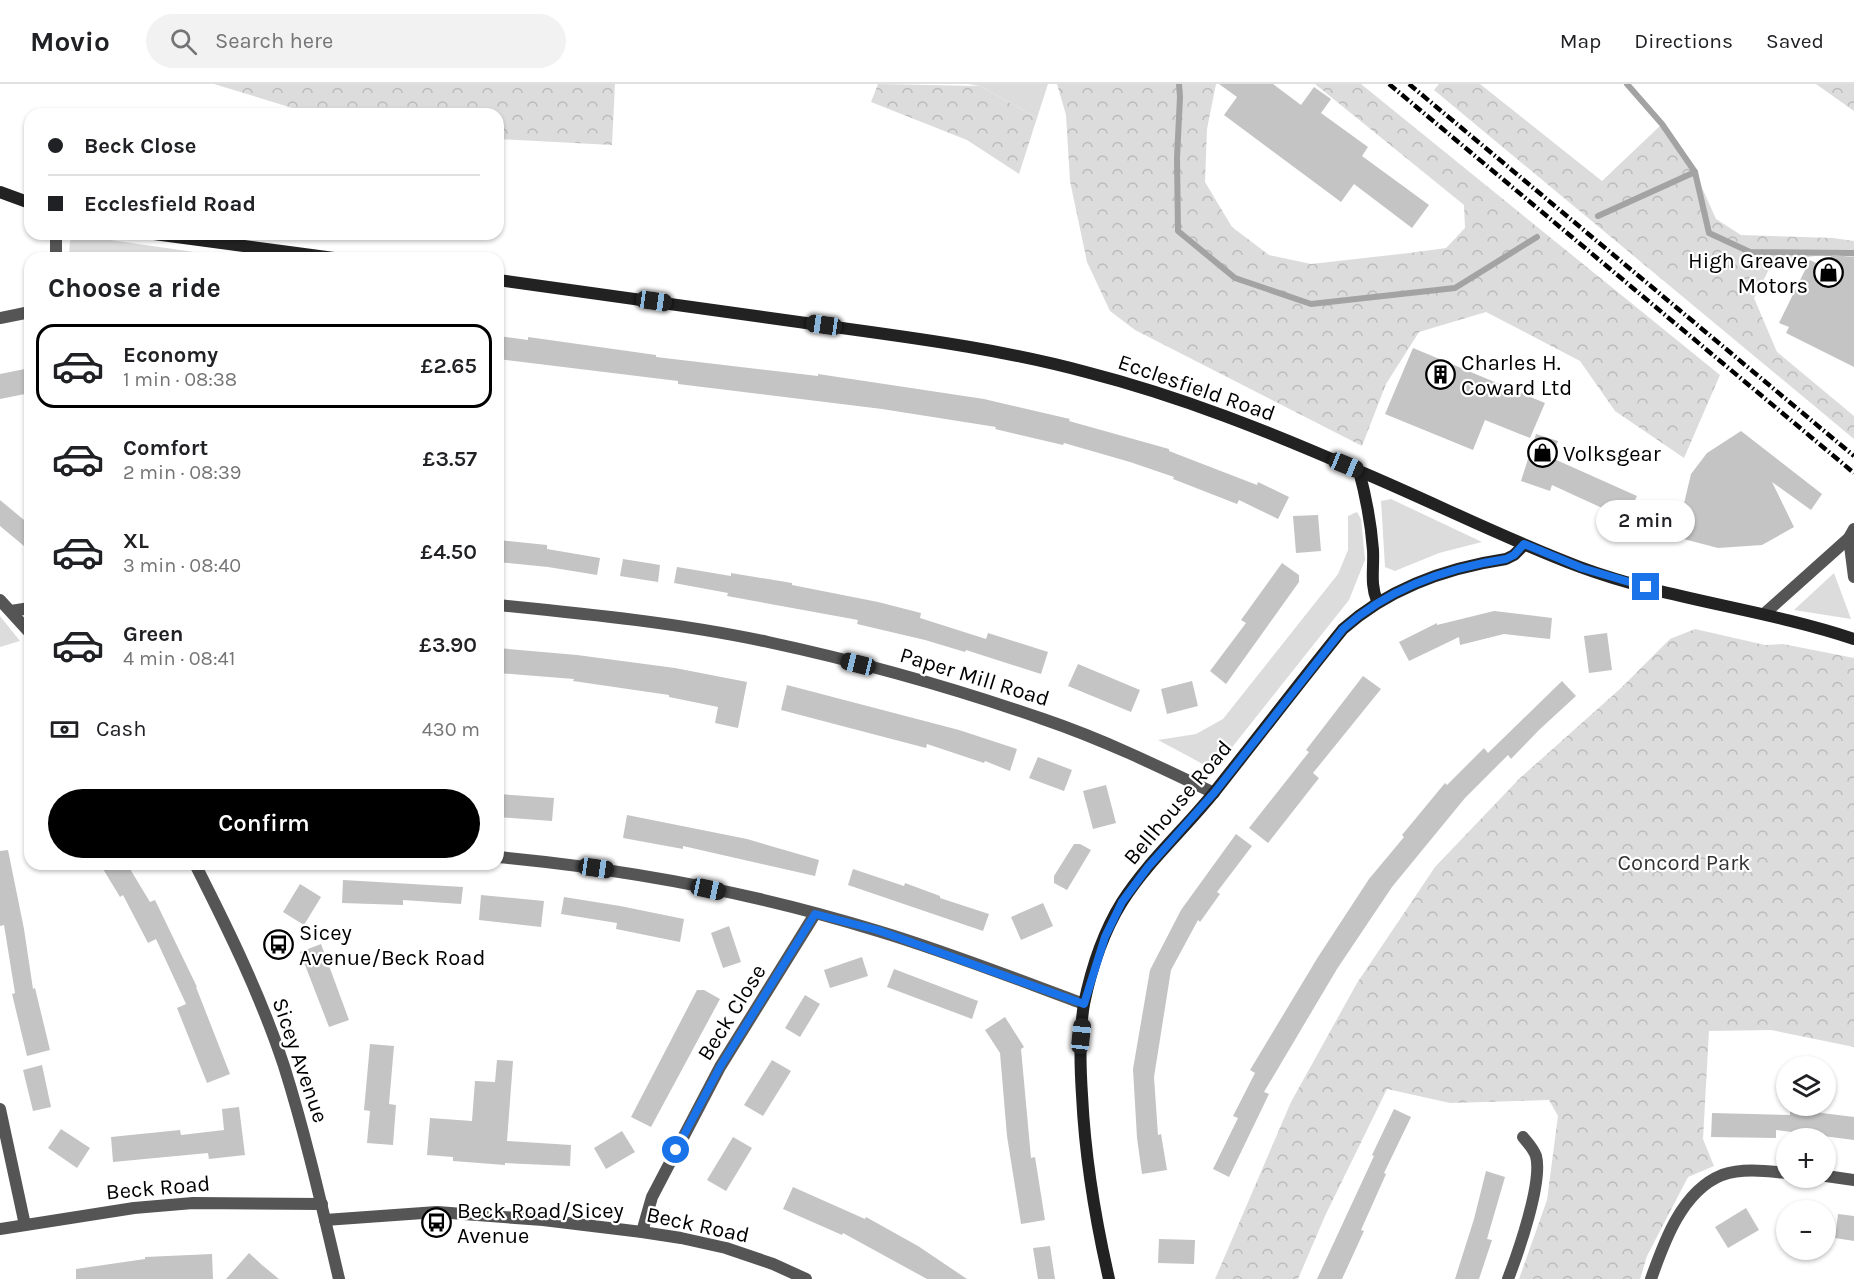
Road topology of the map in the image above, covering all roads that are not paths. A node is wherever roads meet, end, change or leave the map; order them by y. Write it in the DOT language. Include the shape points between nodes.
graph roads {
  1 [pos="0,192"];
  2 [pos="24,201"];
  3 [pos="187,240"];
  4 [pos="253,252"];
  5 [pos="504,281"];
  6 [pos="24,313"];
  7 [pos="0,318"];
  8 [pos="1359,471"];
  9 [pos="1851,533"];
  10 [pos="1524,544"];
  11 [pos="1854,577"];
  12 [pos="0,600"];
  13 [pos="1377,602"];
  14 [pos="504,606"];
  15 [pos="24,609"];
  16 [pos="11,611"];
  17 [pos="1764,614"];
  18 [pos="24,626"];
  19 [pos="1854,639"];
  20 [pos="1214,793"];
  21 [pos="504,858"];
  22 [pos="198,870"];
  23 [pos="815,914"];
  24 [pos="1084,1004"];
  25 [pos="0,1109"];
  26 [pos="1523,1137"];
  27 [pos="1776,1172"];
  28 [pos="1836,1177"];
  29 [pos="1854,1180"];
  30 [pos="322,1204"];
  31 [pos="325,1220"];
  32 [pos="25,1225"];
  33 [pos="0,1229"];
  34 [pos="642,1232"];
  35 [pos="339,1279"];
  36 [pos="806,1279"];
  37 [pos="1109,1279"];
  38 [pos="1508,1279"];
  39 [pos="1651,1279"];
  1 -- 2 [label="main road"];
  3 -- 4 [label="main road"];
  5 -- 8 [label="main road, Ecclesfield Road" via="1005,353 1165,394"];
  6 -- 7 [label="street"];
  8 -- 10 [label="main road, Ecclesfield Road"];
  8 -- 13 [label="main road" via="1370,515 1371,579"];
  9 -- 11 [label="street"];
  9 -- 17 [label="street"];
  10 -- 13 [label="main road, Bellhouse Road" via="1506,559 1451,570"];
  10 -- 17 [label="main road, Ecclesfield Road" via="1582,568 1646,587"];
  12 -- 16 [label="street"];
  13 -- 20 [label="main road, Bellhouse Road" via="1343,629"];
  14 -- 20 [label="street, Paper Mill Road" via="694,628 881,669 1044,719 1140,757"];
  15 -- 16 [label="street"];
  16 -- 18 [label="street"];
  17 -- 19 [label="main road, Ecclesfield Road"];
  20 -- 24 [label="main road, Bellhouse Road" via="1122,902 1105,937"];
  21 -- 23 [label="street" via="618,871"];
  22 -- 30 [label="street, Sicey Avenue" via="257,996 283,1064"];
  23 -- 24 [label="street" via="919,944"];
  23 -- 34 [label="street, Beck Close" via="720,1067 652,1197"];
  24 -- 37 [label="main road, Bellhouse Road" via="1084,1140"];
  25 -- 32 [label="street"];
  26 -- 38 [label="street" via="1536,1158 1536,1180"];
  27 -- 39 [label="street" via="1738,1172 1713,1180 1687,1203 1675,1222"];
  28 -- 29 [label="street"];
  30 -- 31 [label="street, Sicey Avenue"];
  30 -- 32 [label="street, Beck Road" via="194,1203"];
  31 -- 34 [label="street, Beck Road" via="437,1212"];
  31 -- 35 [label="street, Sicey Avenue"];
  32 -- 33 [label="street, Beck Road"];
  34 -- 36 [label="street, Beck Road" via="726,1248"];
}
